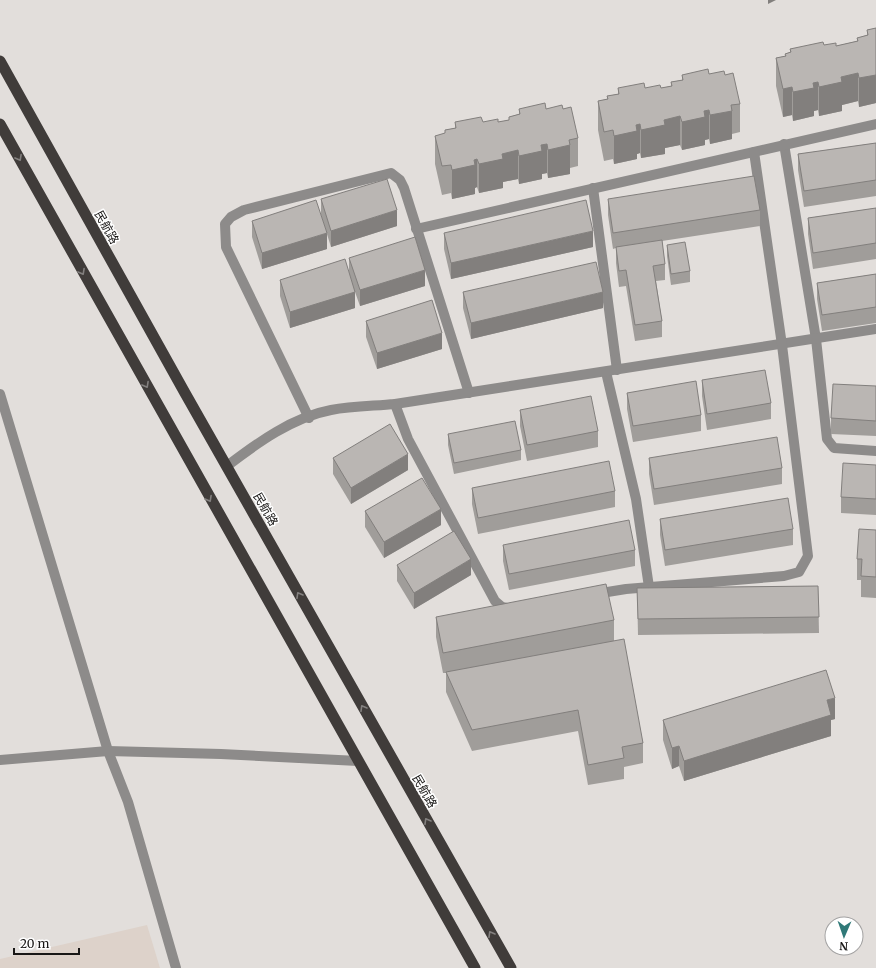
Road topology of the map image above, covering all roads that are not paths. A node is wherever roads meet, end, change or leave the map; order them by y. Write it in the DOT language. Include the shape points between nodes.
graph roads {
  1 [pos="0,62"];
  2 [pos="0,124"];
  3 [pos="876,124"];
  4 [pos="784,144"];
  5 [pos="754,152"];
  6 [pos="593,188"];
  7 [pos="416,228"];
  8 [pos="876,329"];
  9 [pos="816,339"];
  10 [pos="782,345"];
  11 [pos="617,370"];
  12 [pos="606,372"];
  13 [pos="469,393"];
  14 [pos="0,394"];
  15 [pos="396,404"];
  16 [pos="309,418"];
  17 [pos="876,451"];
  18 [pos="226,466"];
  19 [pos="649,587"];
  20 [pos="588,595"];
  21 [pos="520,607"];
  22 [pos="108,751"];
  23 [pos="0,760"];
  24 [pos="358,761"];
  25 [pos="176,968"];
  26 [pos="475,968"];
  27 [pos="510,968"];
  1 -- 18 [label="highway, 民航路"];
  2 -- 24 [label="highway, one-way"];
  3 -- 4 [label="street"];
  4 -- 5 [label="street"];
  4 -- 9 [label="street"];
  5 -- 6 [label="street"];
  5 -- 10 [label="street"];
  6 -- 7 [label="street"];
  6 -- 11 [label="street"];
  7 -- 13 [label="street"];
  7 -- 16 [label="street" via="404,188 400,180 391,173 244,210 231,217 225,224 226,247"];
  8 -- 9 [label="street"];
  9 -- 10 [label="street"];
  9 -- 17 [label="street" via="827,439 834,448"];
  10 -- 11 [label="street"];
  10 -- 19 [label="street" via="808,556 799,572 784,576"];
  11 -- 12 [label="street"];
  12 -- 13 [label="street"];
  12 -- 19 [label="street" via="636,499"];
  13 -- 15 [label="street"];
  14 -- 22 [label="street"];
  15 -- 16 [label="street" via="331,410"];
  15 -- 21 [label="street" via="408,439 494,601 502,607"];
  16 -- 18 [label="street" via="266,439"];
  27 -- 18 [label="highway, 民航路, one-way"];
  19 -- 20 [label="street"];
  22 -- 23 [label="street"];
  22 -- 24 [label="street"];
  22 -- 25 [label="street" via="128,802"];
  24 -- 26 [label="highway"];
}
